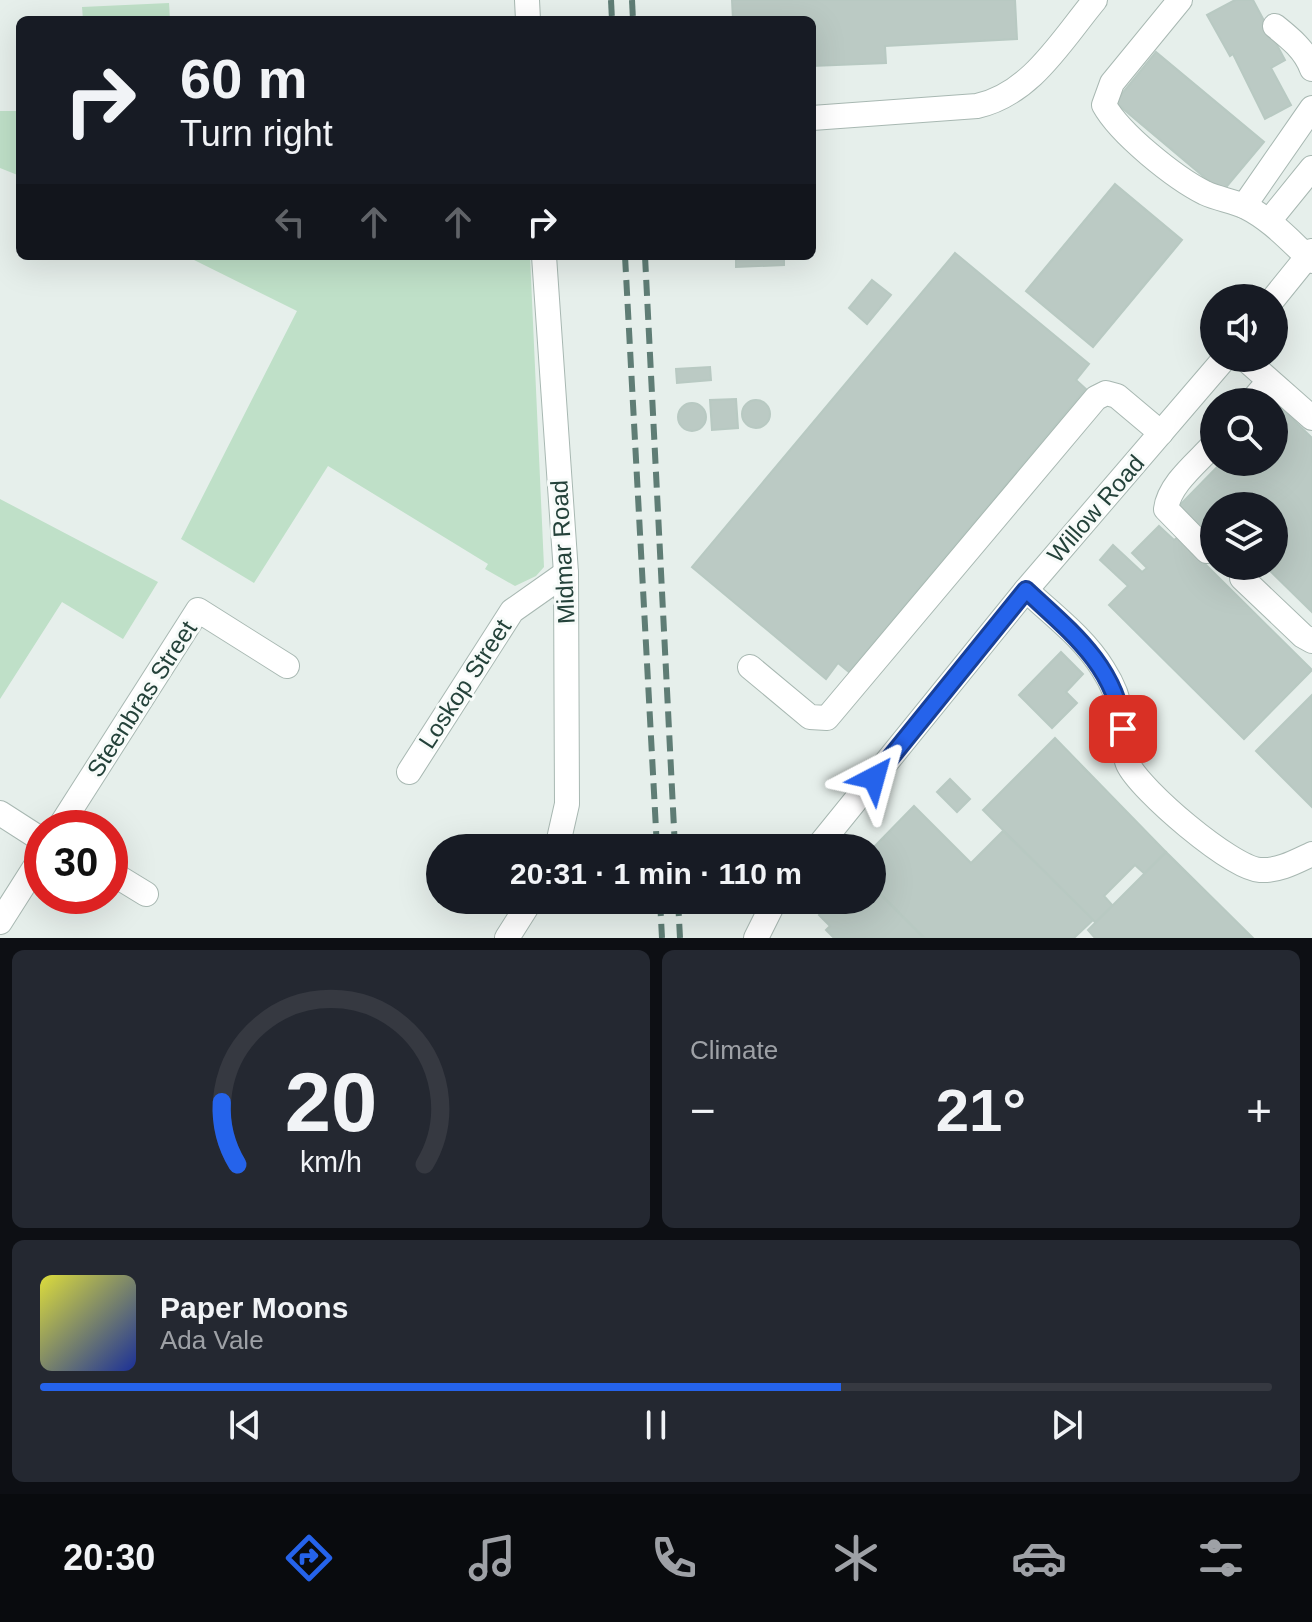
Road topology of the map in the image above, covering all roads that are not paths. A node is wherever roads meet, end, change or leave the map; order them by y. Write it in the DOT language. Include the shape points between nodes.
graph roads {
  1 [pos="1095,0"];
  2 [pos="1180,0"];
  3 [pos="1275,26"];
  4 [pos="1312,69"];
  5 [pos="1312,108"];
  6 [pos="816,118"];
  7 [pos="1312,168"];
  8 [pos="1244,206"];
  9 [pos="1269,221"];
  10 [pos="1310,256"];
  11 [pos="544,260"];
  12 [pos="1286,284"];
  13 [pos="1213,372"];
  14 [pos="1259,372"];
  15 [pos="1269,381"];
  16 [pos="1263,388"];
  17 [pos="1312,418"];
  18 [pos="1161,433"];
  19 [pos="1200,460"];
  20 [pos="1200,544"];
  21 [pos="566,573"];
  22 [pos="1244,580"];
  23 [pos="1026,590"];
  24 [pos="1312,641"];
  25 [pos="287,666"];
  26 [pos="750,667"];
  27 [pos="409,772"];
  28 [pos="70,810"];
  29 [pos="0,813"];
  30 [pos="24,828"];
  31 [pos="560,834"];
  32 [pos="828,834"];
  33 [pos="1312,854"];
  34 [pos="128,883"];
  35 [pos="24,884"];
  36 [pos="146,894"];
  37 [pos="522,914"];
  38 [pos="768,914"];
  39 [pos="0,922"];
  40 [pos="507,938"];
  41 [pos="756,938"];
  1 -- 6 [label="street" via="1040,67 999,101"];
  2 -- 8 [label="street" via="1112,83 1104,105 1146,150 1188,183"];
  3 -- 4 [label="street"];
  5 -- 8 [label="street"];
  7 -- 9 [label="street"];
  8 -- 9 [label="street"];
  9 -- 10 [label="street"];
  10 -- 12 [label="street"];
  11 -- 21 [label="street, Midmar Road"];
  13 -- 18 [label="street, Willow Road"];
  14 -- 15 [label="street"];
  15 -- 16 [label="street"];
  15 -- 17 [label="street"];
  18 -- 23 [label="street, Willow Road"];
  18 -- 26 [label="street" via="1117,396 1106,393 1096,398 827,718 810,717"];
  19 -- 20 [label="street" via="1175,488 1166,509"];
  21 -- 27 [label="street, Loskop Street" via="512,611"];
  21 -- 31 [label="street, Midmar Road" via="567,804"];
  22 -- 24 [label="street"];
  23 -- 32 [label="street, Willow Road"];
  23 -- 33 [label="street" via="1086,645 1103,668 1121,710 1128,764 1166,805 1238,864 1259,870 1283,868"];
  25 -- 28 [label="street, Steenbras Street" via="198,610"];
  29 -- 30 [label="street"];
  34 -- 36 [label="street"];
  35 -- 39 [label="street"];
  37 -- 40 [label="street"];
  38 -- 41 [label="street"];
}
